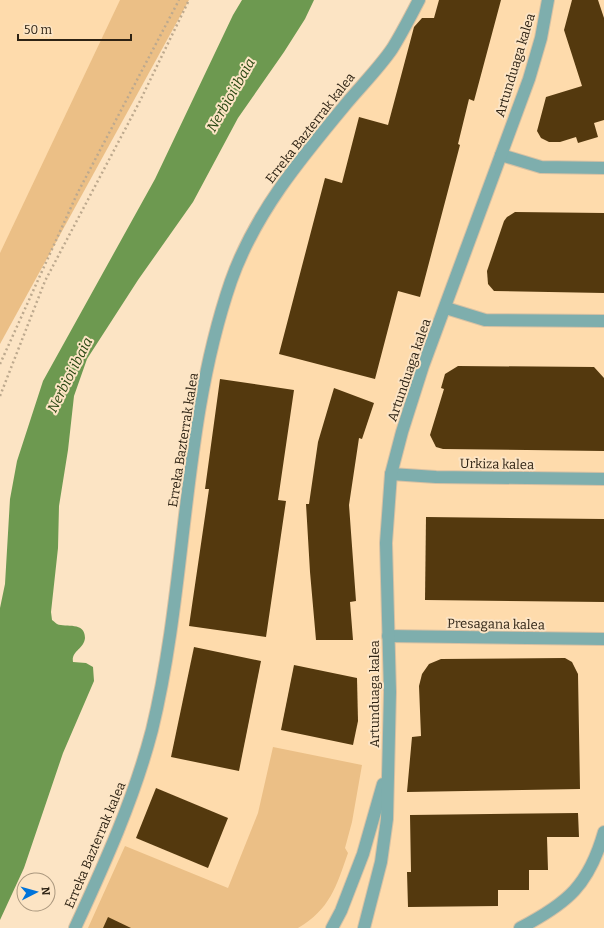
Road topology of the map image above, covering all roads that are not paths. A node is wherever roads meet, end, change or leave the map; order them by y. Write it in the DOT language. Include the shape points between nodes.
graph roads {
  1 [pos="418,0"];
  2 [pos="548,0"];
  3 [pos="501,155"];
  4 [pos="604,168"];
  5 [pos="446,308"];
  6 [pos="604,321"];
  7 [pos="390,474"];
  8 [pos="604,480"];
  9 [pos="388,636"];
  10 [pos="604,639"];
  11 [pos="388,766"];
  12 [pos="604,832"];
  13 [pos="75,928"];
  14 [pos="332,928"];
  15 [pos="364,928"];
  16 [pos="520,928"];
  1 -- 13 [label="street, Erreka Bazterrak kalea" via="390,51 278,190 242,254 232,280 218,322 205,382 170,629 152,728 132,796 109,855"];
  2 -- 3 [label="street, Artunduaga kalea" via="541,38 529,79"];
  3 -- 4 [label="street" via="541,167"];
  3 -- 5 [label="street, Artunduaga kalea"];
  5 -- 6 [label="street" via="485,320"];
  5 -- 7 [label="street, Artunduaga kalea" via="416,386"];
  7 -- 8 [label="street, Urkiza kalea"];
  7 -- 9 [label="street, Artunduaga kalea" via="386,543"];
  9 -- 10 [label="street, Presagana kalea"];
  9 -- 11 [label="street, Artunduaga kalea"];
  11 -- 14 [label="street, Artunduaga kalea" via="363,854"];
  11 -- 15 [label="street, Artunduaga kalea" via="387,819 381,862"];
  12 -- 16 [label="street" via="588,873 571,896 547,914"];
}
